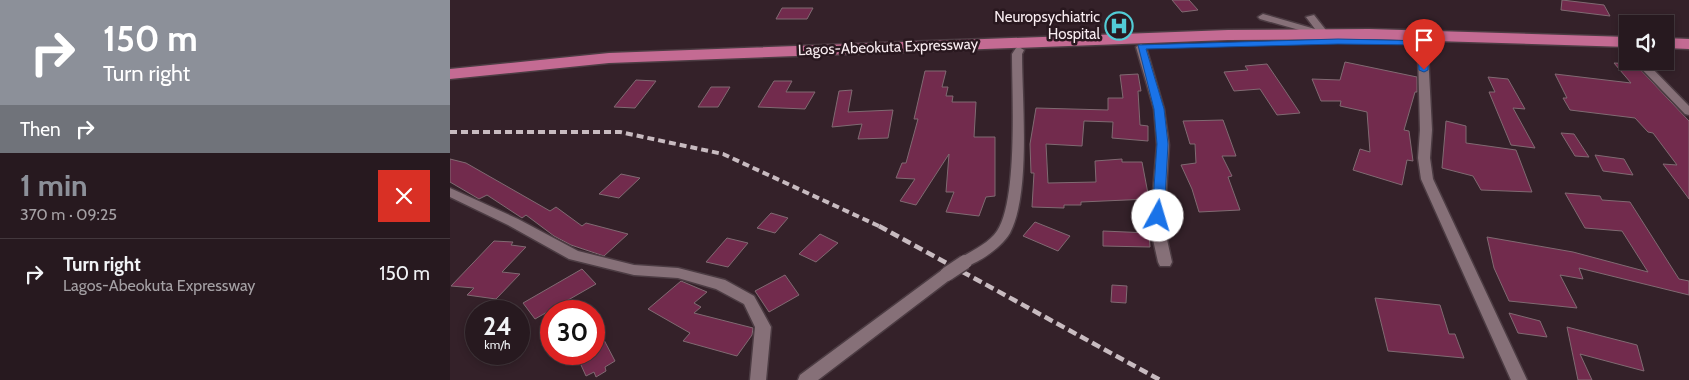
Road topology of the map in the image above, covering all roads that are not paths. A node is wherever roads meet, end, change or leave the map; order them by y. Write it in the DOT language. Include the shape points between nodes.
graph roads {
  1 [pos="1264,17"];
  2 [pos="1312,17"];
  3 [pos="1324,34"];
  4 [pos="1426,42"];
  5 [pos="1619,42"];
  6 [pos="1674,43"];
  7 [pos="1689,44"];
  8 [pos="1141,46"];
  9 [pos="1019,50"];
  10 [pos="1619,50"];
  11 [pos="1674,51"];
  12 [pos="1689,52"];
  13 [pos="1648,70"];
  14 [pos="450,74"];
  15 [pos="450,82"];
  16 [pos="1689,112"];
  17 [pos="450,192"];
  18 [pos="1165,262"];
  19 [pos="758,380"];
  20 [pos="806,380"];
  21 [pos="1519,380"];
  1 -- 3 [label="street"];
  2 -- 3 [label="street"];
  3 -- 5 [label="highway, Lagos-Abeokuta Expressway"];
  3 -- 14 [label="highway, Lagos-Abeokuta Expressway" via="609,58"];
  4 -- 8 [label="highway, Lagos-Abeokuta Expressway"];
  4 -- 10 [label="highway, Lagos-Abeokuta Expressway"];
  4 -- 21 [label="street" via="1423,53 1427,179"];
  6 -- 7 [label="highway"];
  8 -- 9 [label="highway, Lagos-Abeokuta Expressway"];
  8 -- 18 [label="street" via="1159,109 1163,144 1157,226"];
  9 -- 15 [label="highway, Lagos-Abeokuta Expressway" via="607,66"];
  9 -- 20 [label="street, bridge" via="1015,184 1010,218 1003,233"];
  11 -- 12 [label="highway"];
  13 -- 16 [label="street"];
  17 -- 19 [label="street" via="574,256 634,270 678,273 720,284 749,300 763,327"];
}
